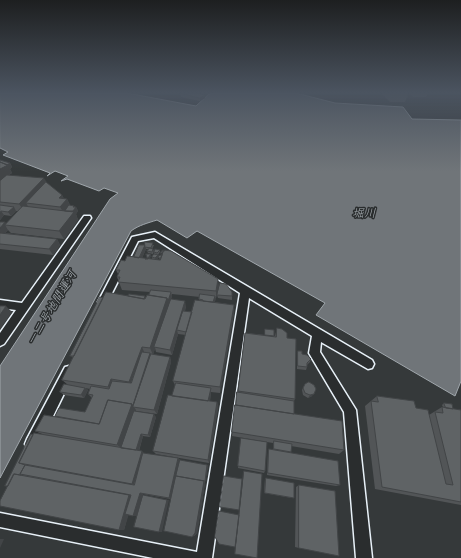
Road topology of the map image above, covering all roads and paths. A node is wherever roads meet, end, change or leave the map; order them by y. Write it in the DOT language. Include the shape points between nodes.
graph roads {
  1 [pos="86,218"];
  2 [pos="246,291"];
  3 [pos="0,304"];
  4 [pos="24,307"];
  5 [pos="100,310"];
  6 [pos="317,334"];
  7 [pos="0,341"];
  8 [pos="75,359"];
  9 [pos="368,364"];
  10 [pos="28,451"];
  11 [pos="0,520"];
  12 [pos="192,558"];
  13 [pos="204,558"];
  14 [pos="364,558"];
  1 -- 4 [label="street"];
  2 -- 5 [label="street" via="155,235 135,239"];
  2 -- 6 [label="street"];
  2 -- 13 [label="street"];
  3 -- 4 [label="street"];
  4 -- 7 [label="street"];
  6 -- 9 [label="street"];
  6 -- 14 [label="street" via="314,353 350,410"];
  8 -- 10 [label="street"];
  11 -- 12 [label="street"];
}
